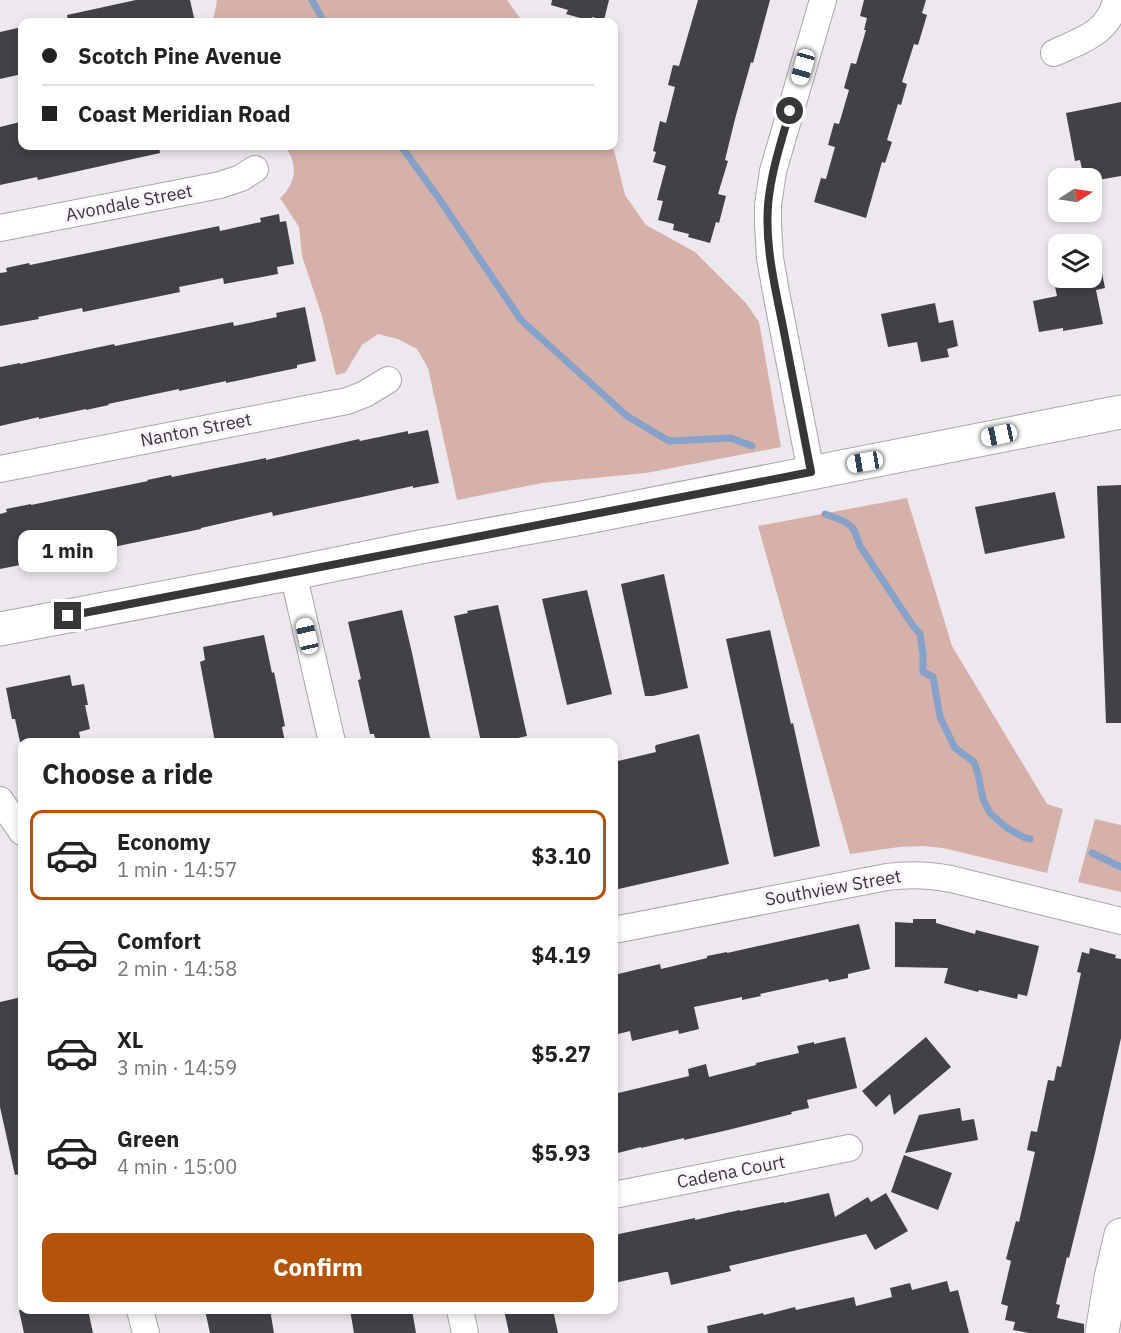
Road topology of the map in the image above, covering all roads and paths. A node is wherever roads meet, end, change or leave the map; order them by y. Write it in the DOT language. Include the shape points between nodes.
graph roads {
  1 [pos="823,0"];
  2 [pos="1116,0"];
  3 [pos="1054,53"];
  4 [pos="255,169"];
  5 [pos="0,228"];
  6 [pos="388,380"];
  7 [pos="1121,411"];
  8 [pos="0,469"];
  9 [pos="811,472"];
  10 [pos="293,573"];
  11 [pos="0,629"];
  12 [pos="331,738"];
  13 [pos="0,800"];
  14 [pos="18,826"];
  15 [pos="1121,921"];
  16 [pos="618,929"];
  17 [pos="849,1148"];
  18 [pos="618,1194"];
  19 [pos="1121,1235"];
  20 [pos="142,1314"];
  21 [pos="461,1314"];
  22 [pos="146,1333"];
  23 [pos="465,1333"];
  24 [pos="1102,1333"];
  1 -- 9 [label="street" via="773,171 768,205 770,258"];
  2 -- 3 [label="street" via="1101,29"];
  4 -- 5 [label="street, Avondale Street" via="219,185"];
  6 -- 8 [label="street, Nanton Street" via="347,400"];
  7 -- 9 [label="main road"];
  9 -- 10 [label="main road"];
  10 -- 11 [label="main road"];
  10 -- 12 [label="street"];
  13 -- 14 [label="street"];
  15 -- 16 [label="street, Southview Street" via="951,879 912,874"];
  17 -- 18 [label="street, Cadena Court"];
  19 -- 24 [label="main road"];
  20 -- 22 [label="street"];
  21 -- 23 [label="street"];
}
